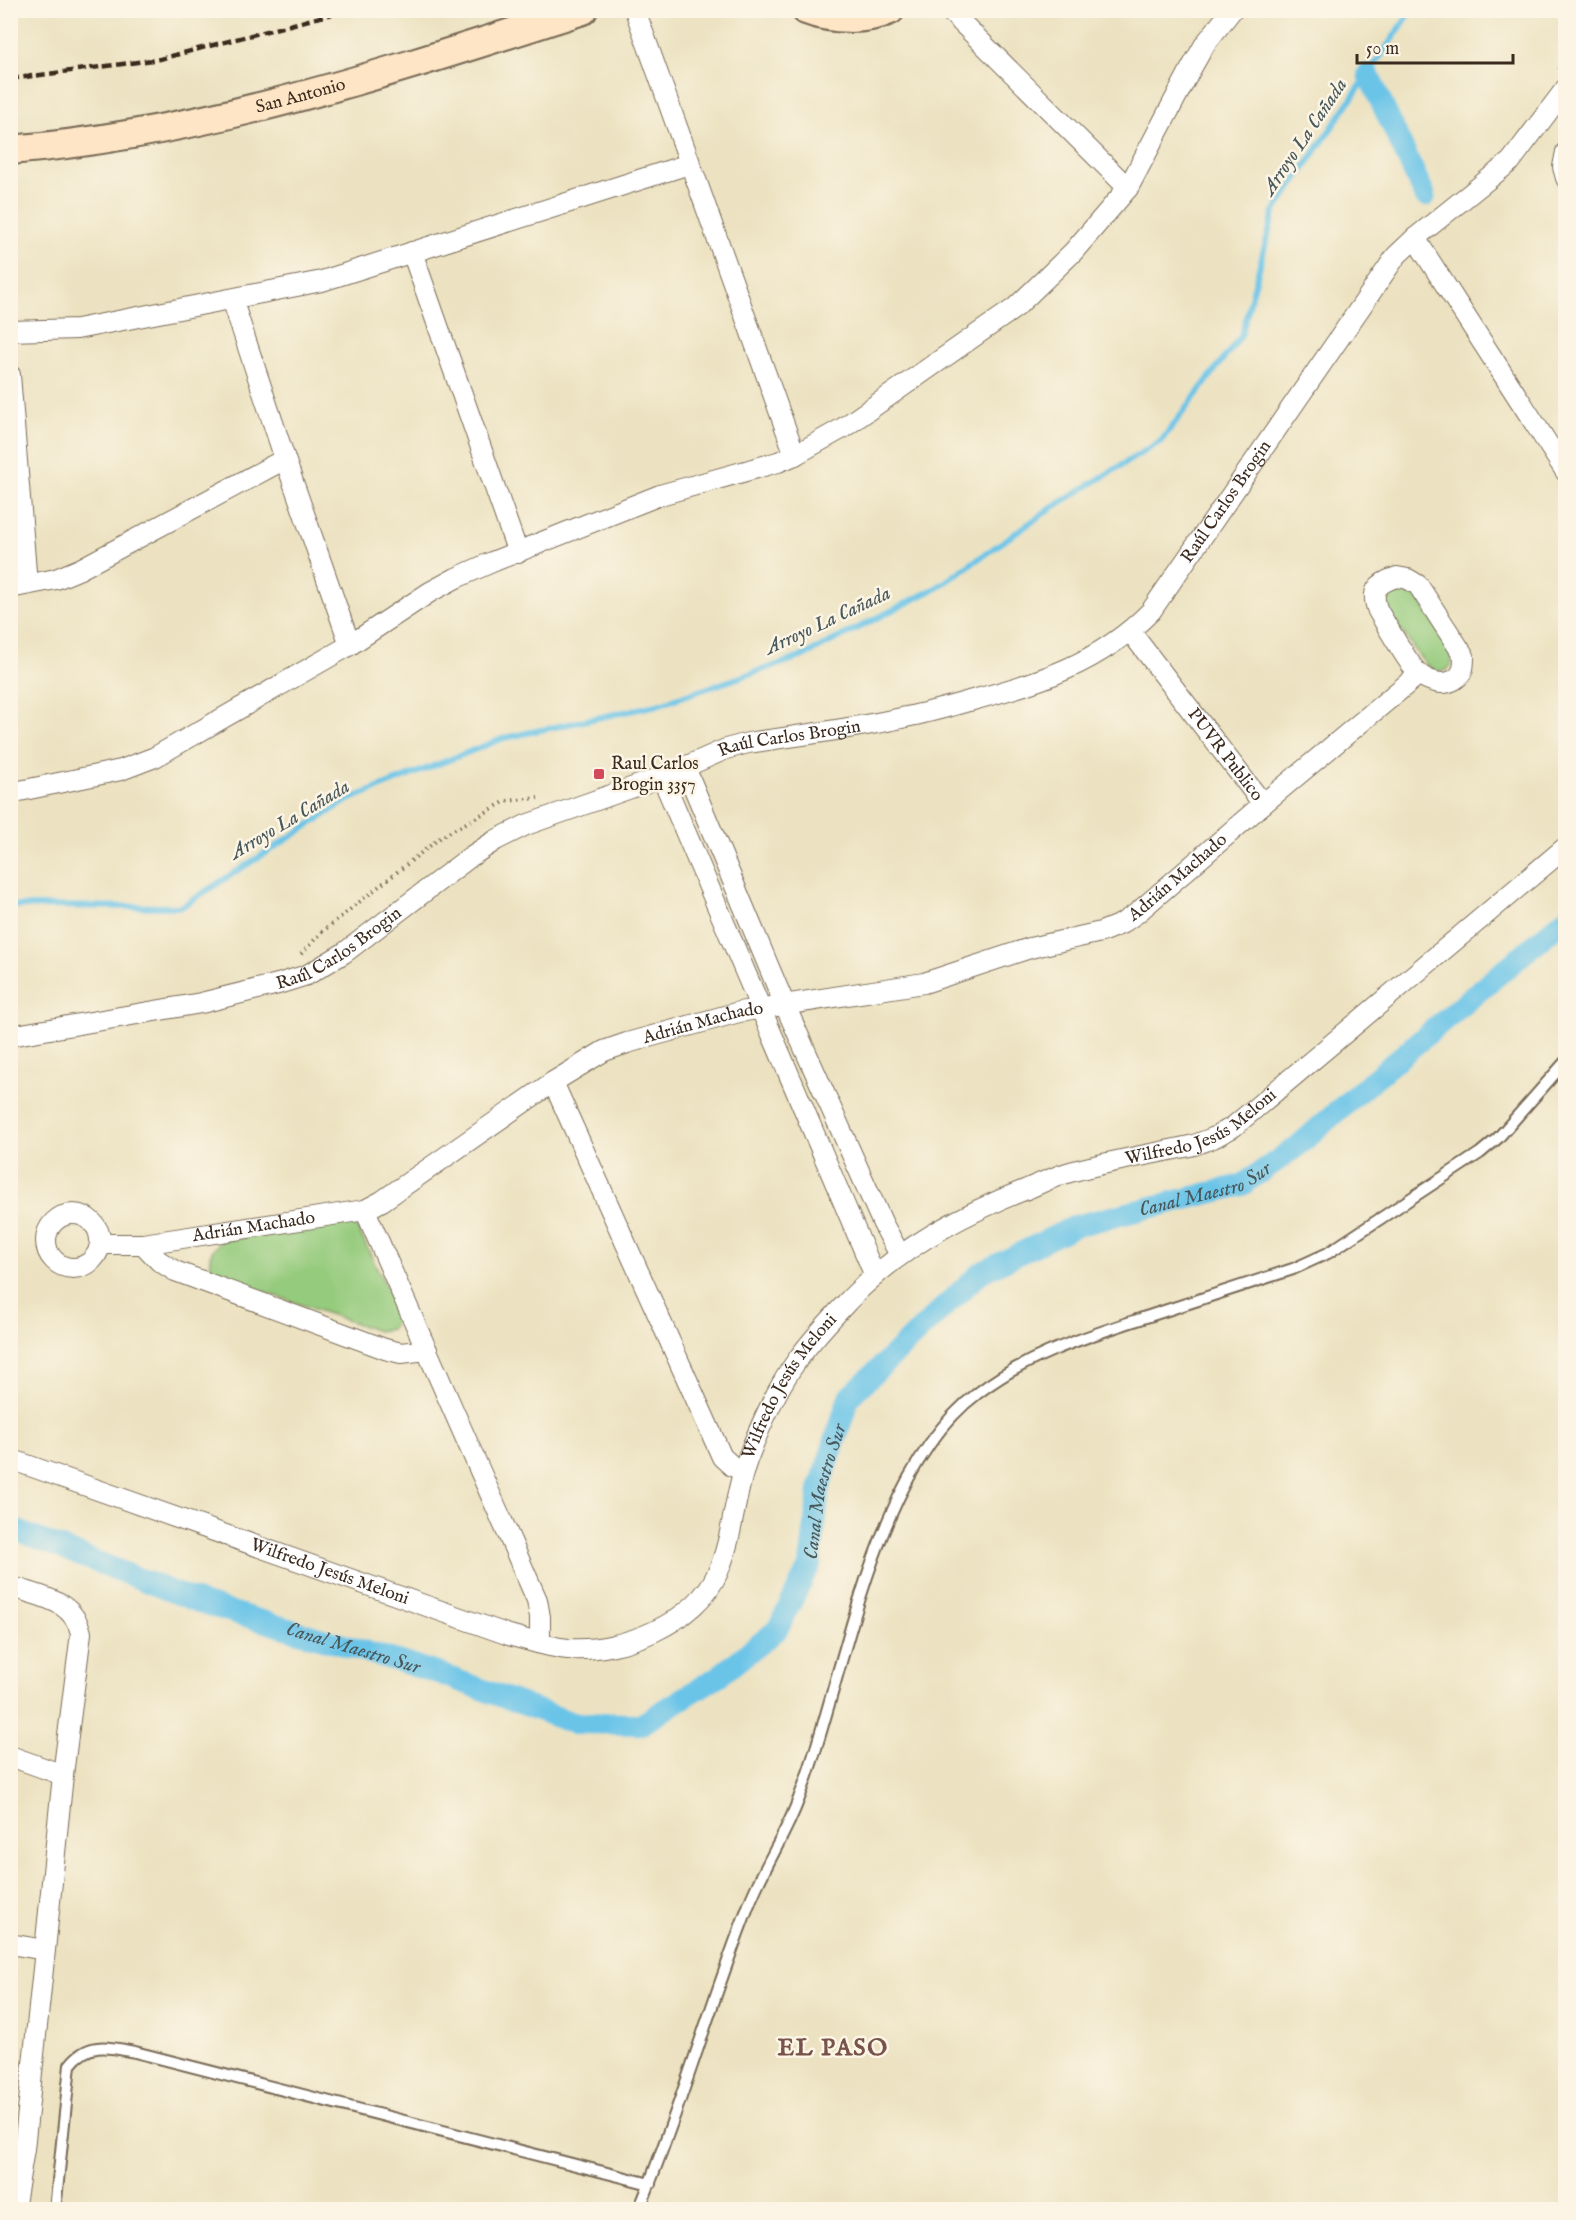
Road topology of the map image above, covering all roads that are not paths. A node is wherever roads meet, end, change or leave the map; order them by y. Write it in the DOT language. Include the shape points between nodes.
graph roads {
  1 [pos="583,10"];
  2 [pos="635,10"];
  3 [pos="806,10"];
  4 [pos="890,10"];
  5 [pos="949,10"];
  6 [pos="1232,10"];
  7 [pos="1562,79"];
  8 [pos="10,150"];
  9 [pos="1566,152"];
  10 [pos="689,164"];
  11 [pos="1566,178"];
  12 [pos="1128,188"];
  13 [pos="1415,238"];
  14 [pos="412,252"];
  15 [pos="232,300"];
  16 [pos="10,331"];
  17 [pos="10,375"];
  18 [pos="795,455"];
  19 [pos="285,459"];
  20 [pos="1566,472"];
  21 [pos="518,553"];
  22 [pos="19,586"];
  23 [pos="1130,632"];
  24 [pos="350,645"];
  25 [pos="1419,674"];
  26 [pos="685,767"];
  27 [pos="662,777"];
  28 [pos="10,794"];
  29 [pos="1263,804"];
  30 [pos="1566,847"];
  31 [pos="784,1003"];
  32 [pos="760,1007"];
  33 [pos="10,1036"];
  34 [pos="1566,1061"];
  35 [pos="553,1082"];
  36 [pos="365,1210"];
  37 [pos="101,1244"];
  38 [pos="143,1244"];
  39 [pos="900,1255"];
  40 [pos="875,1276"];
  41 [pos="427,1350"];
  42 [pos="10,1459"];
  43 [pos="743,1471"];
  44 [pos="10,1586"];
  45 [pos="540,1643"];
  46 [pos="10,1756"];
  47 [pos="63,1775"];
  48 [pos="10,1944"];
  49 [pos="45,1950"];
  50 [pos="650,2184"];
  51 [pos="14,2210"];
  52 [pos="55,2210"];
  53 [pos="639,2210"];
  1 -- 8 [label="main road, San Antonio" via="275,104 141,134"];
  2 -- 10 [label="street"];
  3 -- 4 [label="main road" via="836,18 864,17"];
  5 -- 12 [label="street"];
  6 -- 12 [label="street" via="1192,66"];
  7 -- 13 [label="street, Raúl Carlos Brogin" via="1511,161"];
  9 -- 11 [label="street"];
  10 -- 14 [label="street"];
  10 -- 18 [label="street"];
  12 -- 18 [label="street" via="1073,252 1015,308 843,428"];
  13 -- 20 [label="street"];
  13 -- 23 [label="street, Raúl Carlos Brogin" via="1396,256 1151,611"];
  14 -- 15 [label="street" via="322,280"];
  14 -- 21 [label="street"];
  15 -- 16 [label="street" via="77,329"];
  15 -- 19 [label="street"];
  17 -- 22 [label="street"];
  18 -- 21 [label="street" via="660,495"];
  19 -- 22 [label="street" via="80,569 56,579"];
  19 -- 24 [label="street"];
  21 -- 24 [label="street" via="430,592"];
  23 -- 26 [label="street, Raúl Carlos Brogin" via="1068,670 1015,689 906,717 748,743"];
  23 -- 29 [label="street, PUVR Publico"];
  24 -- 28 [label="street" via="155,757 121,770"];
  25 -- 25 [label="street" via="1448,683 1460,676 1464,656 1418,585 1397,577 1385,580 1376,588 1374,600"];
  25 -- 29 [label="street, PUVR Publico"];
  26 -- 27 [label="street, Raúl Carlos Brogin"];
  26 -- 31 [label="street"];
  27 -- 32 [label="street"];
  27 -- 33 [label="street, Raúl Carlos Brogin" via="526,825 496,840 344,953 307,975 201,1003"];
  29 -- 31 [label="street, Adrián Machado" via="1137,914 1101,932 1030,948 924,983"];
  30 -- 39 [label="street, Wilfredo Jesús Meloni" via="1233,1127 1194,1145 1069,1172 957,1219"];
  31 -- 32 [label="street, Adrián Machado"];
  31 -- 39 [label="street"];
  32 -- 35 [label="street, Adrián Machado" via="627,1042"];
  32 -- 40 [label="street"];
  34 -- 50 [label="lane" via="1480,1154 1328,1253 1293,1269 1058,1346 986,1387 950,1416 930,1443 890,1517 863,1589 797,1805 749,1903"];
  35 -- 36 [label="street, Adrián Machado"];
  35 -- 43 [label="street" via="723,1457"];
  36 -- 38 [label="street, Adrián Machado"];
  36 -- 41 [label="street"];
  37 -- 38 [label="street, Adrián Machado"];
  38 -- 41 [label="street" via="159,1261 186,1275 385,1349 401,1353"];
  39 -- 40 [label="street, Wilfredo Jesús Meloni"];
  40 -- 43 [label="street, Wilfredo Jesús Meloni" via="799,1358"];
  41 -- 45 [label="street" via="537,1600"];
  42 -- 45 [label="street, Wilfredo Jesús Meloni"];
  43 -- 45 [label="street, Wilfredo Jesús Meloni" via="718,1573 690,1607 654,1633 622,1643 568,1649"];
  44 -- 47 [label="street" via="63,1604 79,1622 81,1634"];
  46 -- 47 [label="street"];
  47 -- 49 [label="street"];
  48 -- 49 [label="street"];
  49 -- 51 [label="street"];
  50 -- 52 [label="lane" via="109,2047 93,2048 78,2055 70,2065"];
  50 -- 53 [label="lane"];
}
